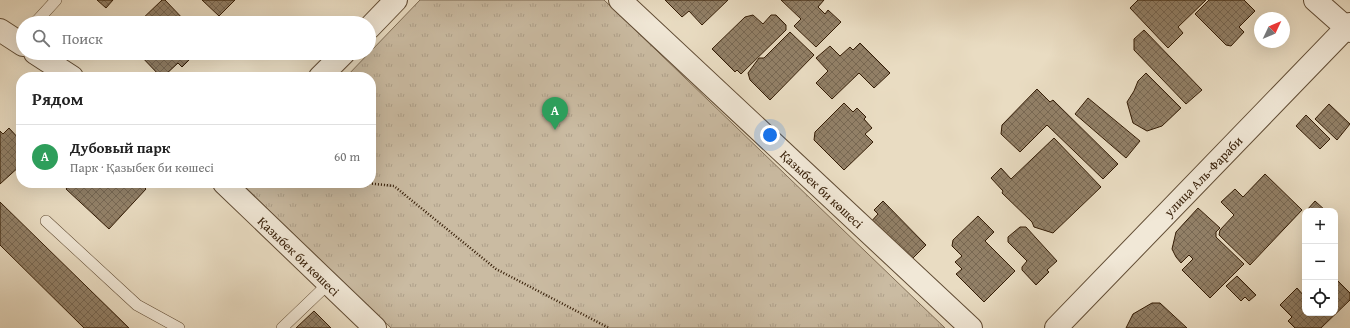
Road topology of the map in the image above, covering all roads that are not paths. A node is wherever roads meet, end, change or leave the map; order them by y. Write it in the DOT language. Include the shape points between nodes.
graph roads {
  1 [pos="56,0"];
  2 [pos="396,0"];
  3 [pos="620,0"];
  4 [pos="1314,0"];
  5 [pos="41,16"];
  6 [pos="376,21"];
  7 [pos="1349,27"];
  8 [pos="0,30"];
  9 [pos="16,39"];
  10 [pos="48,60"];
  11 [pos="337,60"];
  12 [pos="65,72"];
  13 [pos="325,72"];
  14 [pos="229,188"];
  15 [pos="46,220"];
  16 [pos="328,284"];
  17 [pos="179,328"];
  18 [pos="282,328"];
  19 [pos="375,328"];
  20 [pos="971,328"];
  21 [pos="1056,328"];
  1 -- 5 [label="lane"];
  2 -- 6 [label="street"];
  3 -- 20 [label="street, Қазыбек би көшесі"];
  4 -- 7 [label="street"];
  7 -- 21 [label="street, улица Аль-Фараби"];
  8 -- 9 [label="street"];
  10 -- 12 [label="street"];
  11 -- 13 [label="street"];
  14 -- 16 [label="street, Қазыбек би көшесі"];
  15 -- 17 [label="lane" via="137,305"];
  16 -- 18 [label="lane"];
  16 -- 19 [label="street, Қазыбек би көшесі"];
}
